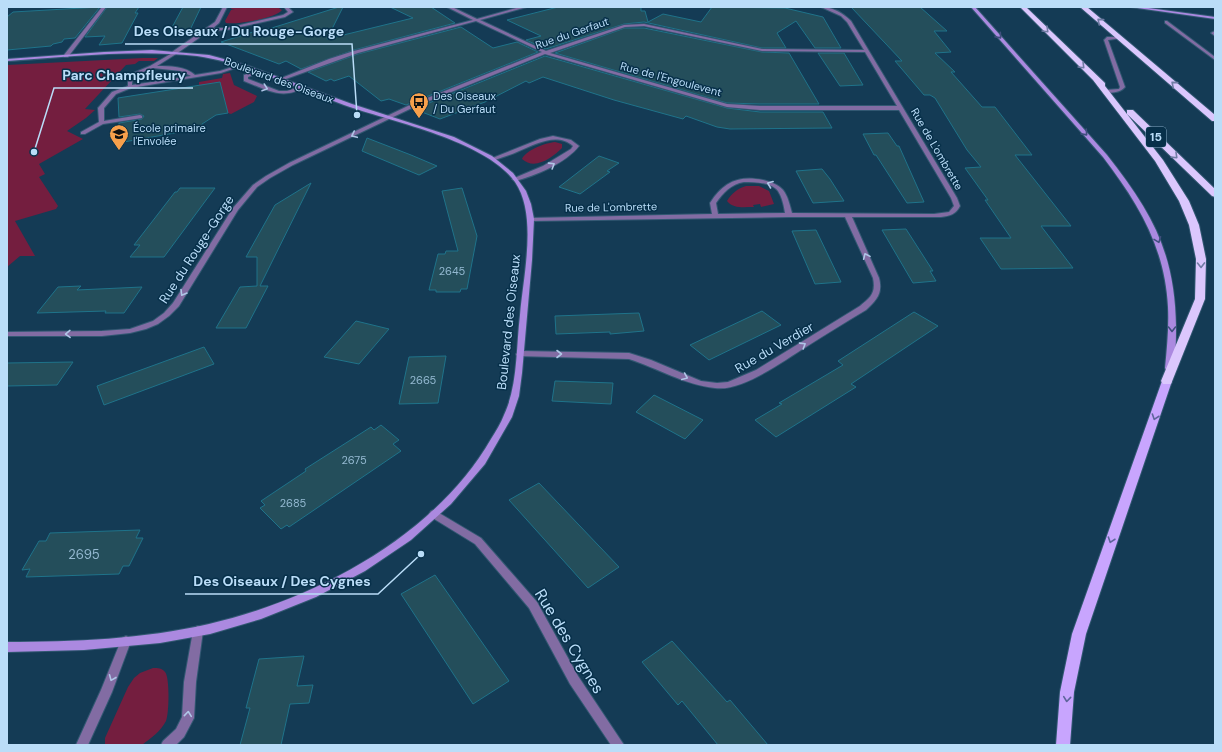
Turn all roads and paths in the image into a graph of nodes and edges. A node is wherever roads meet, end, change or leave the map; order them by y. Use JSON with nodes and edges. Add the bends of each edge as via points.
{"nodes":[{"id":1,"x":104,"y":7,"type":"edge"},
{"id":2,"x":225,"y":7,"type":"edge"},
{"id":3,"x":286,"y":7,"type":"edge"},
{"id":4,"x":449,"y":7,"type":"edge"},
{"id":5,"x":525,"y":7,"type":"edge"},
{"id":6,"x":823,"y":7,"type":"edge"},
{"id":7,"x":973,"y":7,"type":"edge"},
{"id":8,"x":1023,"y":7,"type":"edge"},
{"id":9,"x":1083,"y":7,"type":"edge"},
{"id":10,"x":1132,"y":7,"type":"edge"},
{"id":11,"x":1163,"y":7,"type":"edge"},
{"id":12,"x":1215,"y":14,"type":"edge"},
{"id":13,"x":1215,"y":18,"type":"edge"},
{"id":14,"x":476,"y":20,"type":"junction"},
{"id":15,"x":1166,"y":22,"type":"dead end"},
{"id":16,"x":208,"y":30,"type":"junction"},
{"id":17,"x":1120,"y":38,"type":"junction"},
{"id":18,"x":866,"y":51,"type":"junction"},
{"id":19,"x":174,"y":53,"type":"junction"},
{"id":20,"x":544,"y":53,"type":"junction"},
{"id":21,"x":66,"y":56,"type":"junction"},
{"id":22,"x":1215,"y":59,"type":"edge"},
{"id":23,"x":7,"y":60,"type":"edge"},
{"id":24,"x":242,"y":65,"type":"junction"},
{"id":25,"x":152,"y":66,"type":"junction"},
{"id":26,"x":258,"y":71,"type":"junction"},
{"id":27,"x":195,"y":77,"type":"junction"},
{"id":28,"x":281,"y":80,"type":"junction"},
{"id":29,"x":130,"y":87,"type":"junction"},
{"id":30,"x":302,"y":87,"type":"junction"},
{"id":31,"x":1106,"y":91,"type":"junction"},
{"id":32,"x":1196,"y":103,"type":"junction"},
{"id":33,"x":901,"y":108,"type":"junction"},
{"id":34,"x":1215,"y":113,"type":"edge"},
{"id":35,"x":140,"y":117,"type":"dead end"},
{"id":36,"x":389,"y":118,"type":"junction"},
{"id":37,"x":1215,"y":119,"type":"edge"},
{"id":38,"x":102,"y":123,"type":"junction"},
{"id":39,"x":83,"y":133,"type":"dead end"},
{"id":40,"x":493,"y":159,"type":"junction"},
{"id":41,"x":515,"y":179,"type":"junction"},
{"id":42,"x":1215,"y":194,"type":"edge"},
{"id":43,"x":789,"y":215,"type":"junction"},
{"id":44,"x":715,"y":216,"type":"junction"},
{"id":45,"x":848,"y":216,"type":"junction"},
{"id":46,"x":531,"y":219,"type":"junction"},
{"id":47,"x":7,"y":334,"type":"edge"},
{"id":48,"x":520,"y":354,"type":"junction"},
{"id":49,"x":1168,"y":381,"type":"junction"},
{"id":50,"x":434,"y":514,"type":"junction"},
{"id":51,"x":198,"y":631,"type":"junction"},
{"id":52,"x":126,"y":641,"type":"junction"},
{"id":53,"x":7,"y":647,"type":"edge"},
{"id":54,"x":82,"y":745,"type":"edge"},
{"id":55,"x":167,"y":745,"type":"edge"},
{"id":56,"x":618,"y":745,"type":"edge"},
{"id":57,"x":1062,"y":745,"type":"edge"}],
"edges":[{"from":1,"to":21,"type":"street"},
{"from":2,"to":16,"type":"street","via":[[218,21]]},
{"from":3,"to":16,"type":"street","via":[[291,12],[284,16],[228,29]]},
{"from":4,"to":14,"type":"street","name":"Rue de l'Engoulevent"},
{"from":5,"to":14,"type":"street"},
{"from":6,"to":18,"type":"street","name":"Rue de L'ombrette","via":[[836,11],[847,19]]},
{"from":7,"to":49,"type":"street","one_way":true,"via":[[1105,156],[1147,214],[1164,256],[1172,290],[1172,337]]},
{"from":8,"to":31,"type":"highway","one_way":true},
{"from":17,"to":9,"type":"highway","one_way":true},
{"from":10,"to":13,"type":"street"},
{"from":11,"to":12,"type":"street"},
{"from":14,"to":20,"type":"street","name":"Rue de l'Engoulevent"},
{"from":14,"to":28,"type":"street","via":[[356,52]]},
{"from":15,"to":22,"type":"street"},
{"from":16,"to":19,"type":"street"},
{"from":17,"to":31,"type":"street","via":[[1106,40],[1123,87],[1120,90]]},
{"from":32,"to":17,"type":"highway","one_way":true},
{"from":18,"to":20,"type":"street","name":"Rue du Gerfaut","via":[[762,50],[641,24]]},
{"from":18,"to":33,"type":"street","name":"Rue de L'ombrette"},
{"from":19,"to":21,"type":"street","name":"Boulevard des Oiseaux"},
{"from":19,"to":24,"type":"street","name":"Boulevard des Oiseaux","via":[[214,57]]},
{"from":19,"to":25,"type":"street"},
{"from":20,"to":33,"type":"street","name":"Rue de l'Engoulevent","via":[[734,106]]},
{"from":20,"to":36,"type":"street","name":"Rue du Gerfaut","via":[[412,106]]},
{"from":21,"to":23,"type":"street","name":"Boulevard des Oiseaux"},
{"from":24,"to":26,"type":"street","name":"Boulevard des Oiseaux"},
{"from":24,"to":27,"type":"street"},
{"from":25,"to":27,"type":"street","via":[[180,70]]},
{"from":25,"to":29,"type":"street","via":[[133,75]]},
{"from":26,"to":28,"type":"street","name":"Boulevard des Oiseaux"},
{"from":26,"to":30,"type":"street","one_way":true,"via":[[246,76],[246,80],[279,93]]},
{"from":27,"to":29,"type":"street"},
{"from":28,"to":30,"type":"street","name":"Boulevard des Oiseaux"},
{"from":29,"to":38,"type":"street","via":[[114,94],[101,108]]},
{"from":30,"to":36,"type":"street","name":"Boulevard des Oiseaux"},
{"from":31,"to":42,"type":"highway","number":"15","one_way":true},
{"from":31,"to":49,"type":"highway","one_way":true,"via":[[1166,171],[1189,212],[1197,236],[1201,260],[1200,299]]},
{"from":32,"to":34,"type":"highway"},
{"from":32,"to":37,"type":"highway"},
{"from":33,"to":45,"type":"street","name":"Rue de L'ombrette","via":[[954,198],[957,208],[952,213],[941,215]]},
{"from":35,"to":38,"type":"street"},
{"from":36,"to":40,"type":"street","name":"Boulevard des Oiseaux","via":[[457,142]]},
{"from":36,"to":47,"type":"street","name":"Rue du Rouge-Gorge","one_way":true,"via":[[291,164],[255,186],[235,209],[172,311],[160,320],[144,327],[115,333]]},
{"from":38,"to":39,"type":"street"},
{"from":40,"to":41,"type":"street","name":"Boulevard des Oiseaux"},
{"from":41,"to":40,"type":"street","one_way":true,"via":[[543,170],[576,146],[560,138],[549,137]]},
{"from":41,"to":46,"type":"street","name":"Boulevard des Oiseaux","via":[[525,194]]},
{"from":43,"to":44,"type":"street","name":"Rue de L'ombrette"},
{"from":43,"to":44,"type":"street","one_way":true,"via":[[779,189],[769,184],[751,181],[734,182],[722,192],[714,203]]},
{"from":43,"to":45,"type":"street","name":"Rue de L'ombrette"},
{"from":44,"to":46,"type":"street","name":"Rue de L'ombrette"},
{"from":48,"to":45,"type":"street","name":"Rue du Verdier","one_way":true,"via":[[618,355],[644,360],[703,384],[717,386],[738,382],[854,314],[873,298],[878,287],[876,278]]},
{"from":46,"to":48,"type":"street","name":"Boulevard des Oiseaux"},
{"from":48,"to":50,"type":"street","name":"Boulevard des Oiseaux","via":[[514,399],[502,428],[466,482]]},
{"from":49,"to":57,"type":"main road","one_way":true,"via":[[1079,634],[1067,692]]},
{"from":50,"to":51,"type":"street","name":"Boulevard des Oiseaux","via":[[378,557],[297,600]]},
{"from":50,"to":56,"type":"street","name":"Rue des Cygnes","via":[[478,541],[534,605],[574,680]]},
{"from":51,"to":52,"type":"street","name":"Boulevard des Oiseaux"},
{"from":55,"to":51,"type":"street","one_way":true,"via":[[180,733],[188,718],[190,682]]},
{"from":52,"to":53,"type":"street","name":"Boulevard des Oiseaux"},
{"from":52,"to":54,"type":"street","one_way":true}]}
